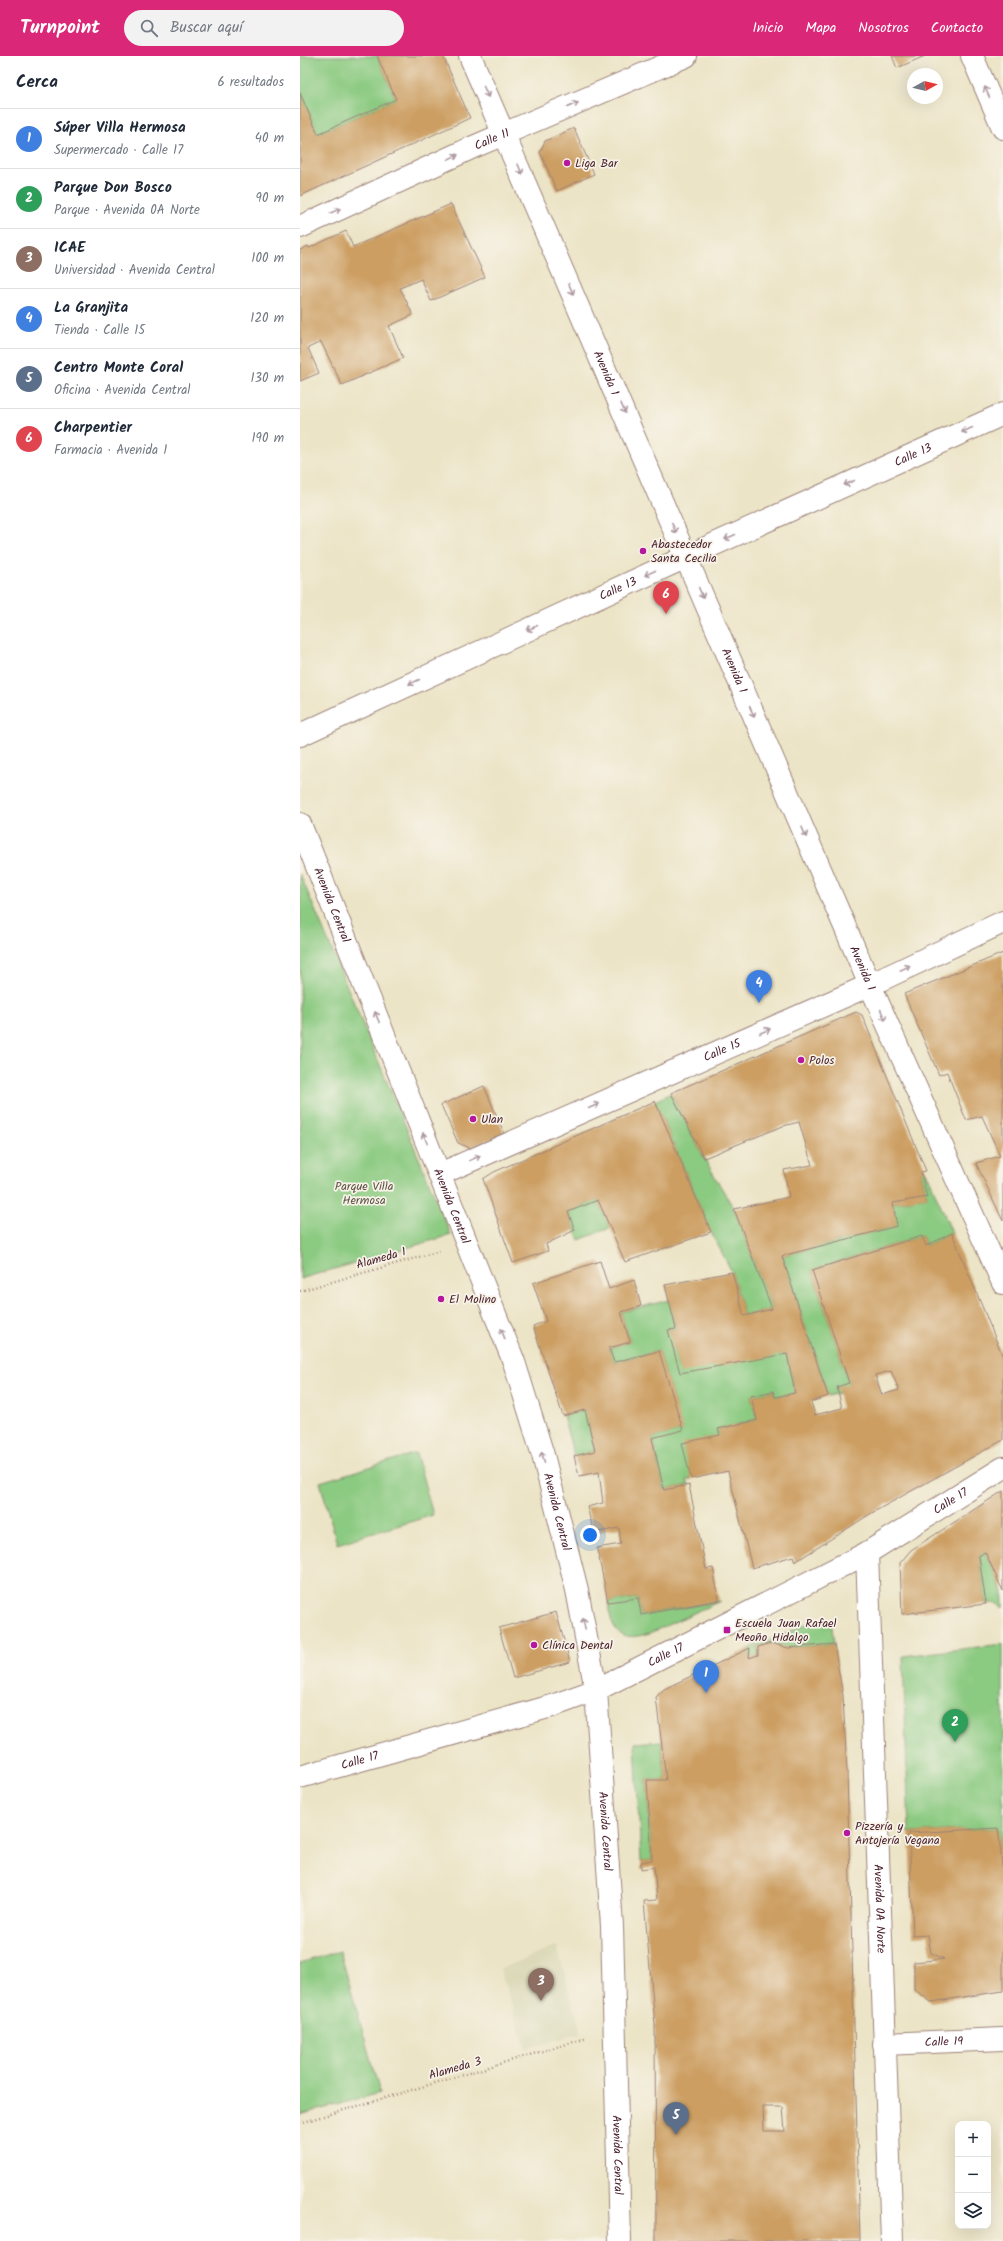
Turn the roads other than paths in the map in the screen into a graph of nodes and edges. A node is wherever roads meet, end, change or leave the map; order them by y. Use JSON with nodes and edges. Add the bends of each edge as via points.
{"nodes":[{"id":1,"x":470,"y":56,"type":"edge"},
{"id":2,"x":686,"y":56,"type":"edge"},
{"id":3,"x":972,"y":56,"type":"edge"},
{"id":4,"x":1003,"y":128,"type":"edge"},
{"id":5,"x":505,"y":134,"type":"junction"},
{"id":6,"x":300,"y":227,"type":"edge"},
{"id":7,"x":1003,"y":414,"type":"edge"},
{"id":8,"x":686,"y":557,"type":"junction"},
{"id":9,"x":300,"y":735,"type":"edge"},
{"id":10,"x":300,"y":824,"type":"edge"},
{"id":11,"x":1003,"y":922,"type":"edge"},
{"id":12,"x":870,"y":985,"type":"junction"},
{"id":13,"x":440,"y":1174,"type":"junction"},
{"id":14,"x":1003,"y":1283,"type":"edge"},
{"id":15,"x":1003,"y":1468,"type":"edge"},
{"id":16,"x":867,"y":1553,"type":"junction"},
{"id":17,"x":596,"y":1690,"type":"junction"},
{"id":18,"x":300,"y":1777,"type":"edge"},
{"id":19,"x":1003,"y":2039,"type":"edge"},
{"id":20,"x":884,"y":2044,"type":"junction"},
{"id":21,"x":620,"y":2241,"type":"edge"},
{"id":22,"x":892,"y":2241,"type":"edge"}],
"edges":[{"from":1,"to":5,"type":"main road","name":"Avenida 1","one_way":true},
{"from":5,"to":2,"type":"main road","name":"Calle 11","one_way":true},
{"from":4,"to":3,"type":"main road","one_way":true},
{"from":6,"to":5,"type":"main road","name":"Calle 11","one_way":true},
{"from":5,"to":8,"type":"main road","name":"Avenida 1","one_way":true},
{"from":7,"to":8,"type":"main road","name":"Calle 13","one_way":true},
{"from":8,"to":9,"type":"main road","name":"Calle 13","one_way":true},
{"from":8,"to":12,"type":"main road","name":"Avenida 1","one_way":true},
{"from":13,"to":10,"type":"main road","name":"Avenida Central","one_way":true},
{"from":12,"to":11,"type":"main road","name":"Calle 15","one_way":true},
{"from":13,"to":12,"type":"main road","name":"Calle 15","one_way":true},
{"from":12,"to":14,"type":"main road","name":"Avenida 1","one_way":true},
{"from":17,"to":13,"type":"main road","name":"Avenida Central","one_way":true,"via":[[577,1590],[543,1455],[514,1362]]},
{"from":15,"to":16,"type":"main road","name":"Calle 17"},
{"from":16,"to":17,"type":"main road","name":"Calle 17"},
{"from":16,"to":20,"type":"main road","name":"Avenida 0A Norte"},
{"from":17,"to":18,"type":"main road","name":"Calle 17","via":[[552,1706]]},
{"from":17,"to":21,"type":"main road","name":"Avenida Central","via":[[612,1926]]},
{"from":19,"to":20,"type":"main road","name":"Calle 19"},
{"from":20,"to":22,"type":"main road","name":"Avenida 0A Norte"}]}
